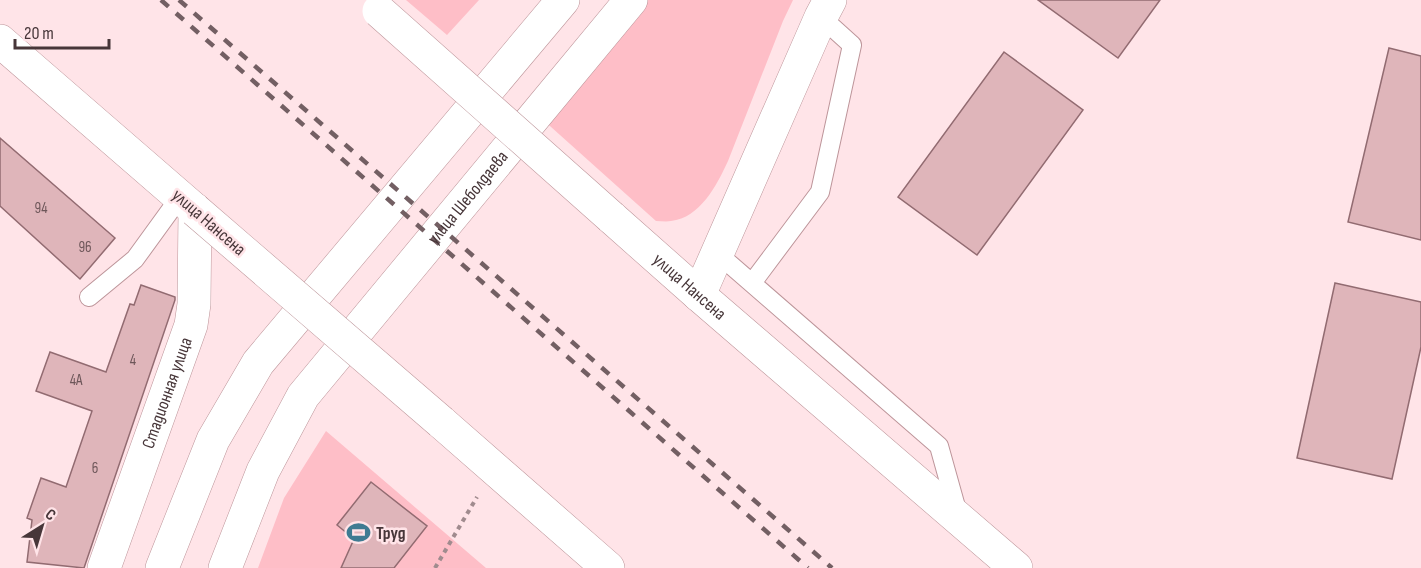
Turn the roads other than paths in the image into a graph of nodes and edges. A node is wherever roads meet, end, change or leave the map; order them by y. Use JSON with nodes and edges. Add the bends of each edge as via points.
{"nodes":[{"id":1,"x":563,"y":0,"type":"edge"},
{"id":2,"x":631,"y":0,"type":"edge"},
{"id":3,"x":373,"y":5,"type":"edge"},
{"id":4,"x":825,"y":9,"type":"edge"},
{"id":5,"x":0,"y":41,"type":"edge"},
{"id":6,"x":188,"y":203,"type":"junction"},
{"id":7,"x":717,"y":253,"type":"junction"},
{"id":8,"x":752,"y":283,"type":"junction"},
{"id":9,"x":699,"y":295,"type":"junction"},
{"id":10,"x":89,"y":297,"type":"dead end"},
{"id":11,"x":959,"y":519,"type":"junction"},
{"id":12,"x":104,"y":568,"type":"edge"},
{"id":13,"x":162,"y":568,"type":"edge"},
{"id":14,"x":225,"y":568,"type":"edge"},
{"id":15,"x":608,"y":568,"type":"edge"},
{"id":16,"x":1016,"y":568,"type":"edge"}],
"edges":[{"from":1,"to":13,"type":"main road","via":[[258,363],[213,440]]},
{"from":2,"to":14,"type":"main road","name":"улица Шеболдаева","via":[[303,396],[263,471]]},
{"from":3,"to":9,"type":"main road","name":"улица Нансена","bridge":true},
{"from":4,"to":7,"type":"main road"},
{"from":4,"to":8,"type":"lane","via":[[852,45],[820,192]]},
{"from":5,"to":6,"type":"main road","name":"улица Нансена"},
{"from":6,"to":10,"type":"lane","via":[[135,259]]},
{"from":6,"to":12,"type":"main road","name":"Стадионная улица","via":[[192,325]]},
{"from":6,"to":15,"type":"main road","name":"улица Нансена","bridge":true},
{"from":7,"to":8,"type":"lane"},
{"from":7,"to":9,"type":"main road"},
{"from":8,"to":11,"type":"lane","via":[[939,446]]},
{"from":9,"to":11,"type":"main road","name":"улица Нансена"},
{"from":11,"to":16,"type":"main road","name":"улица Нансена"}]}
